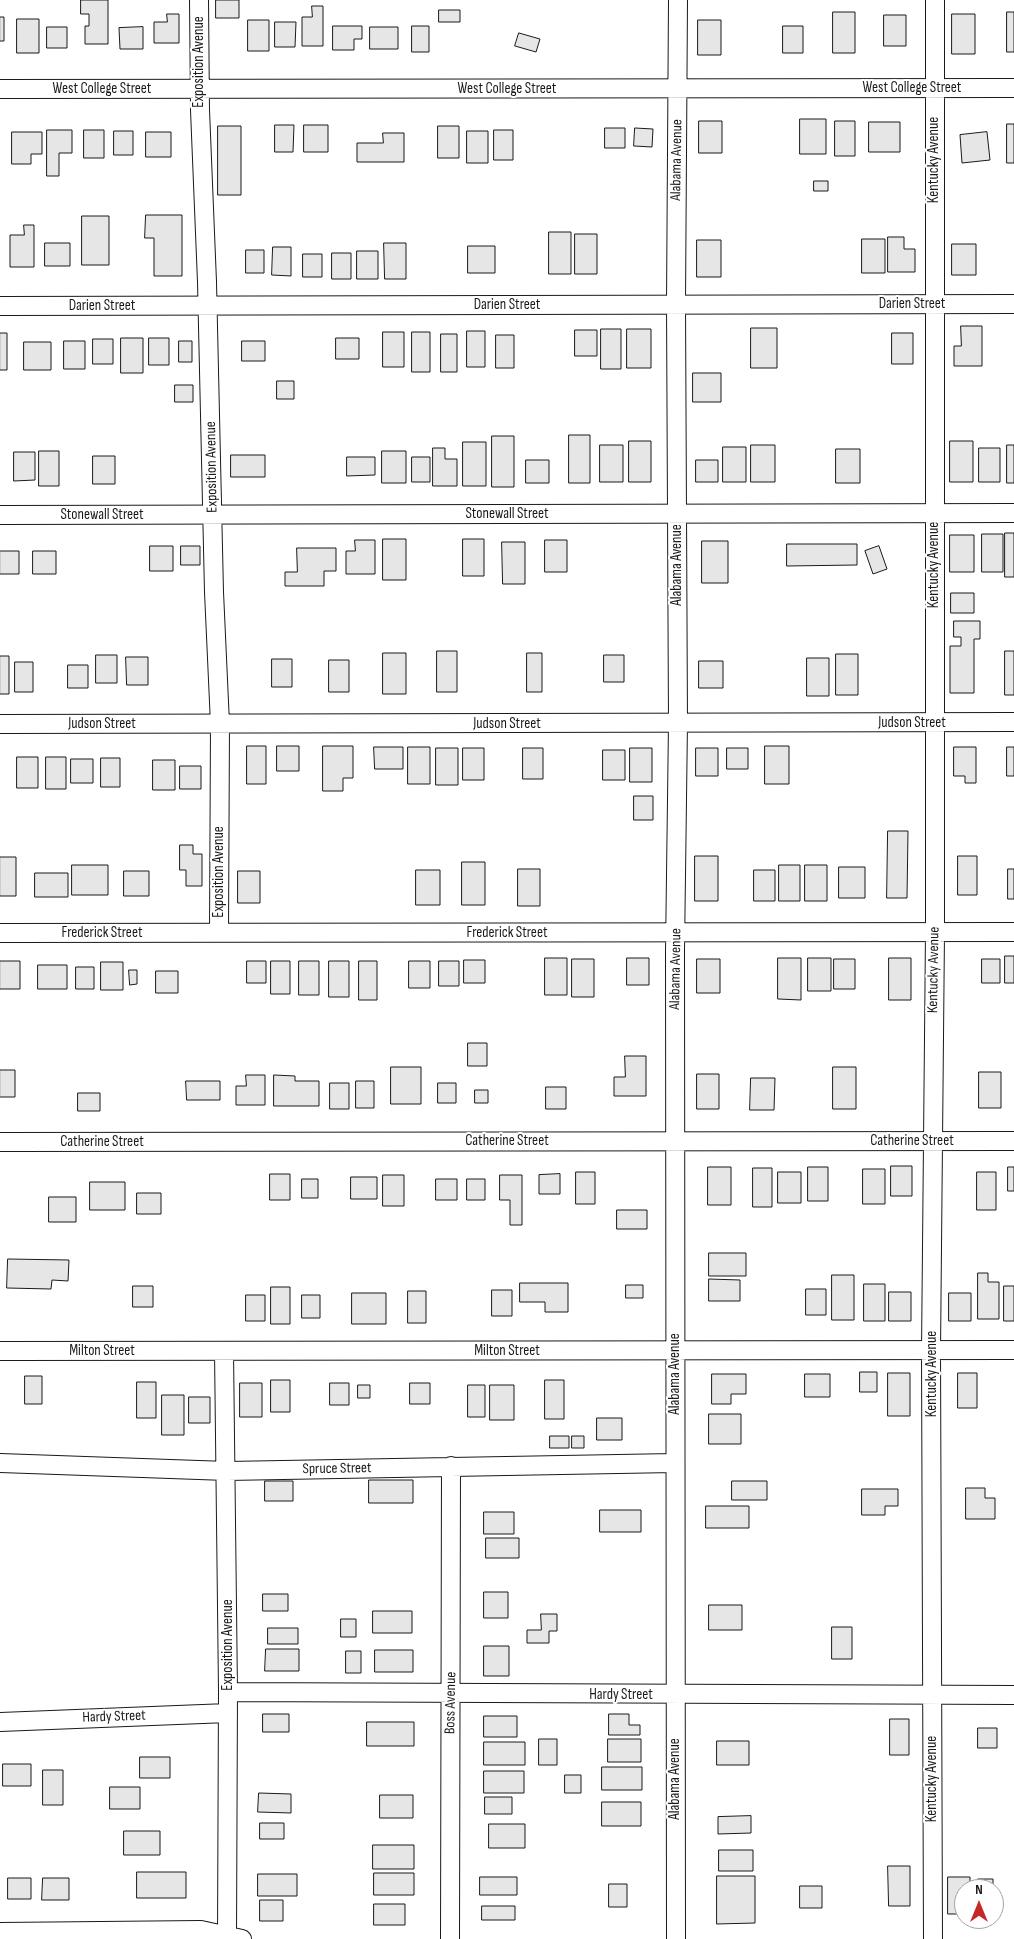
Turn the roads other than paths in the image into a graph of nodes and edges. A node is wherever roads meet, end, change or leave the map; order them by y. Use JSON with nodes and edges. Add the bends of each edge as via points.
{"nodes":[{"id":1,"x":199,"y":0,"type":"edge"},
{"id":2,"x":678,"y":0,"type":"edge"},
{"id":3,"x":934,"y":0,"type":"edge"},
{"id":4,"x":677,"y":88,"type":"junction"},
{"id":5,"x":934,"y":88,"type":"junction"},
{"id":6,"x":1014,"y":88,"type":"edge"},
{"id":7,"x":200,"y":89,"type":"junction"},
{"id":8,"x":0,"y":90,"type":"edge"},
{"id":9,"x":676,"y":304,"type":"junction"},
{"id":10,"x":934,"y":304,"type":"junction"},
{"id":11,"x":1014,"y":304,"type":"edge"},
{"id":12,"x":0,"y":306,"type":"edge"},
{"id":13,"x":207,"y":306,"type":"junction"},
{"id":14,"x":677,"y":514,"type":"junction"},
{"id":15,"x":934,"y":514,"type":"junction"},
{"id":16,"x":1014,"y":514,"type":"edge"},
{"id":17,"x":0,"y":515,"type":"edge"},
{"id":18,"x":213,"y":515,"type":"junction"},
{"id":19,"x":934,"y":722,"type":"junction"},
{"id":20,"x":1014,"y":722,"type":"edge"},
{"id":21,"x":678,"y":723,"type":"junction"},
{"id":22,"x":0,"y":724,"type":"edge"},
{"id":23,"x":220,"y":724,"type":"junction"},
{"id":24,"x":676,"y":932,"type":"junction"},
{"id":25,"x":934,"y":932,"type":"junction"},
{"id":26,"x":1014,"y":932,"type":"edge"},
{"id":27,"x":0,"y":933,"type":"edge"},
{"id":28,"x":219,"y":934,"type":"junction"},
{"id":29,"x":932,"y":1141,"type":"junction"},
{"id":30,"x":1014,"y":1141,"type":"edge"},
{"id":31,"x":0,"y":1142,"type":"edge"},
{"id":32,"x":675,"y":1142,"type":"junction"},
{"id":33,"x":1014,"y":1350,"type":"edge"},
{"id":34,"x":0,"y":1351,"type":"edge"},
{"id":35,"x":224,"y":1351,"type":"junction"},
{"id":36,"x":676,"y":1351,"type":"junction"},
{"id":37,"x":931,"y":1351,"type":"junction"},
{"id":38,"x":0,"y":1463,"type":"edge"},
{"id":39,"x":674,"y":1463,"type":"junction"},
{"id":40,"x":451,"y":1466,"type":"junction"},
{"id":41,"x":226,"y":1472,"type":"junction"},
{"id":42,"x":228,"y":1692,"type":"junction"},
{"id":43,"x":451,"y":1694,"type":"junction"},
{"id":44,"x":675,"y":1695,"type":"junction"},
{"id":45,"x":932,"y":1695,"type":"junction"},
{"id":46,"x":1014,"y":1695,"type":"edge"},
{"id":47,"x":228,"y":1713,"type":"junction"},
{"id":48,"x":0,"y":1722,"type":"edge"},
{"id":49,"x":0,"y":1932,"type":"edge"},
{"id":50,"x":232,"y":1938,"type":"edge"},
{"id":51,"x":450,"y":1939,"type":"edge"},
{"id":52,"x":676,"y":1939,"type":"edge"},
{"id":53,"x":933,"y":1939,"type":"edge"}],
"edges":[{"from":1,"to":7,"type":"street","name":"Exposition Avenue"},
{"from":2,"to":4,"type":"street","name":"Alabama Avenue"},
{"from":3,"to":5,"type":"street","name":"Kentucky Avenue"},
{"from":4,"to":5,"type":"street","name":"West College Street"},
{"from":4,"to":7,"type":"street","name":"West College Street"},
{"from":4,"to":9,"type":"street","name":"Alabama Avenue"},
{"from":5,"to":6,"type":"street","name":"West College Street"},
{"from":5,"to":10,"type":"street","name":"Kentucky Avenue"},
{"from":7,"to":8,"type":"street","name":"West College Street"},
{"from":7,"to":13,"type":"street","name":"Exposition Avenue"},
{"from":9,"to":10,"type":"street","name":"Darien Street"},
{"from":9,"to":13,"type":"street","name":"Darien Street"},
{"from":9,"to":14,"type":"street","name":"Alabama Avenue"},
{"from":10,"to":11,"type":"street","name":"Darien Street"},
{"from":10,"to":15,"type":"street","name":"Kentucky Avenue"},
{"from":12,"to":13,"type":"street","name":"Darien Street"},
{"from":13,"to":18,"type":"street","name":"Exposition Avenue"},
{"from":14,"to":15,"type":"street","name":"Stonewall Street"},
{"from":14,"to":18,"type":"street","name":"Stonewall Street"},
{"from":14,"to":21,"type":"street","name":"Alabama Avenue"},
{"from":15,"to":16,"type":"street","name":"Stonewall Street"},
{"from":15,"to":19,"type":"street","name":"Kentucky Avenue"},
{"from":17,"to":18,"type":"street","name":"Stonewall Street"},
{"from":18,"to":23,"type":"street","name":"Exposition Avenue"},
{"from":19,"to":20,"type":"street","name":"Judson Street"},
{"from":19,"to":21,"type":"street","name":"Judson Street"},
{"from":19,"to":25,"type":"street","name":"Kentucky Avenue"},
{"from":21,"to":23,"type":"street","name":"Judson Street"},
{"from":21,"to":24,"type":"street","name":"Alabama Avenue"},
{"from":22,"to":23,"type":"street","name":"Judson Street"},
{"from":23,"to":28,"type":"street","name":"Exposition Avenue"},
{"from":24,"to":25,"type":"street","name":"Frederick Street"},
{"from":24,"to":28,"type":"street","name":"Frederick Street"},
{"from":24,"to":32,"type":"street","name":"Alabama Avenue"},
{"from":25,"to":26,"type":"street","name":"Frederick Street"},
{"from":25,"to":29,"type":"street","name":"Kentucky Avenue"},
{"from":27,"to":28,"type":"street","name":"Frederick Street"},
{"from":29,"to":30,"type":"street","name":"Catherine Street"},
{"from":29,"to":32,"type":"street","name":"Catherine Street"},
{"from":29,"to":37,"type":"street","name":"Kentucky Avenue"},
{"from":31,"to":32,"type":"street","name":"Catherine Street"},
{"from":32,"to":36,"type":"street","name":"Alabama Avenue"},
{"from":33,"to":37,"type":"street","name":"Milton Street"},
{"from":34,"to":35,"type":"street","name":"Milton Street"},
{"from":35,"to":36,"type":"street","name":"Milton Street"},
{"from":35,"to":41,"type":"street","name":"Exposition Avenue"},
{"from":36,"to":37,"type":"street","name":"Milton Street"},
{"from":36,"to":39,"type":"street","name":"Alabama Avenue"},
{"from":37,"to":45,"type":"street","name":"Kentucky Avenue"},
{"from":38,"to":41,"type":"street","name":"Spruce Street"},
{"from":39,"to":40,"type":"street","name":"Spruce Street"},
{"from":39,"to":44,"type":"street","name":"Alabama Avenue"},
{"from":40,"to":41,"type":"street","name":"Spruce Street"},
{"from":40,"to":43,"type":"street","name":"Boss Avenue"},
{"from":41,"to":42,"type":"street","name":"Exposition Avenue"},
{"from":42,"to":43,"type":"street","name":"Hardy Street"},
{"from":42,"to":47,"type":"street","name":"Exposition Avenue"},
{"from":43,"to":44,"type":"street","name":"Hardy Street"},
{"from":43,"to":51,"type":"street","name":"Boss Avenue"},
{"from":44,"to":45,"type":"street","name":"Hardy Street"},
{"from":44,"to":52,"type":"street","name":"Alabama Avenue"},
{"from":45,"to":46,"type":"street","name":"Hardy Street"},
{"from":45,"to":53,"type":"street","name":"Kentucky Avenue"},
{"from":47,"to":48,"type":"street","name":"Hardy Street"},
{"from":47,"to":50,"type":"street","name":"Exposition Avenue"},
{"from":49,"to":50,"type":"street","via":[[201,1930]]}]}
